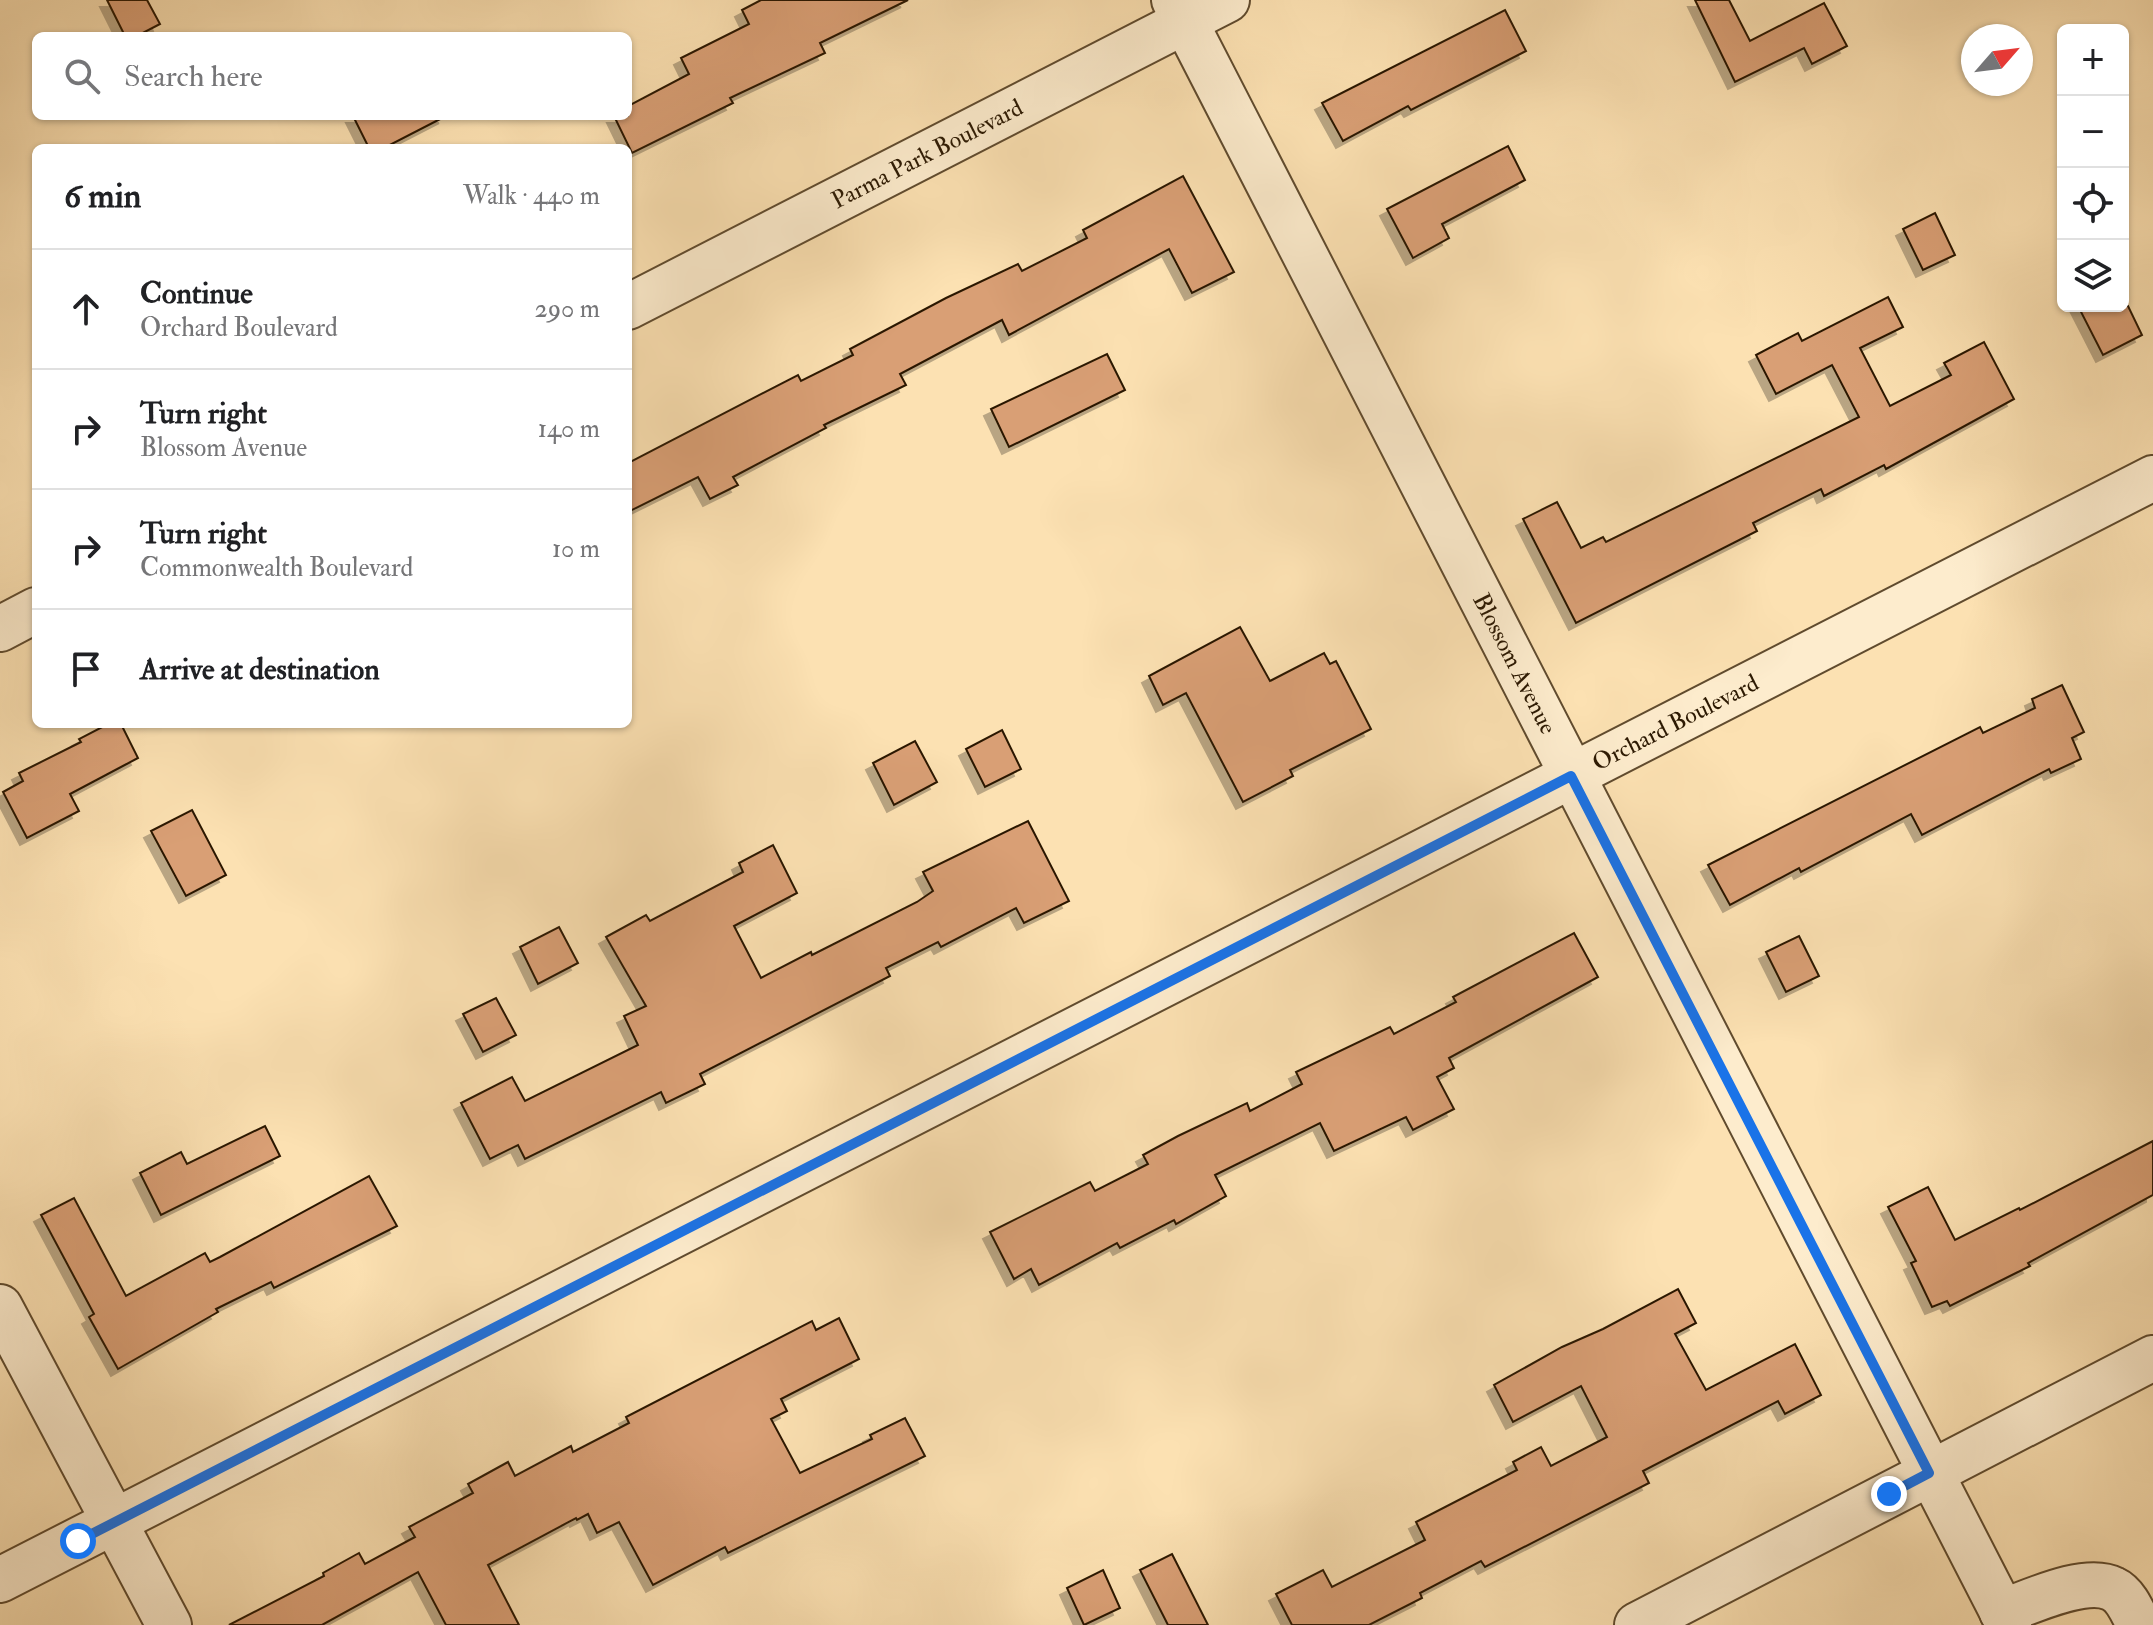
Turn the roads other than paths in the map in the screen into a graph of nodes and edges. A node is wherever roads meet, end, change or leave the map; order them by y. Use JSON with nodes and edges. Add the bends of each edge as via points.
{"nodes":[{"id":1,"x":1227,"y":0,"type":"edge"},
{"id":2,"x":1179,"y":11,"type":"edge"},
{"id":3,"x":632,"y":305,"type":"edge"},
{"id":4,"x":2153,"y":478,"type":"edge"},
{"id":5,"x":32,"y":612,"type":"edge"},
{"id":6,"x":0,"y":629,"type":"edge"},
{"id":7,"x":1571,"y":776,"type":"junction"},
{"id":8,"x":0,"y":1307,"type":"edge"},
{"id":9,"x":2153,"y":1358,"type":"edge"},
{"id":10,"x":1929,"y":1473,"type":"junction"},
{"id":11,"x":114,"y":1522,"type":"junction"},
{"id":12,"x":0,"y":1580,"type":"edge"},
{"id":13,"x":2006,"y":1618,"type":"edge"},
{"id":14,"x":169,"y":1625,"type":"edge"},
{"id":15,"x":1637,"y":1625,"type":"edge"},
{"id":16,"x":2139,"y":1625,"type":"edge"}],
"edges":[{"from":1,"to":2,"type":"street","name":"Parma Park Boulevard"},
{"from":2,"to":3,"type":"street","name":"Parma Park Boulevard"},
{"from":2,"to":7,"type":"street","name":"Blossom Avenue"},
{"from":4,"to":7,"type":"street","name":"Orchard Boulevard"},
{"from":5,"to":6,"type":"street"},
{"from":7,"to":10,"type":"street","name":"Blossom Avenue"},
{"from":7,"to":11,"type":"street","name":"Orchard Boulevard"},
{"from":8,"to":11,"type":"street"},
{"from":9,"to":10,"type":"street"},
{"from":10,"to":13,"type":"street","name":"Blossom Avenue"},
{"from":10,"to":15,"type":"street"},
{"from":11,"to":12,"type":"street","name":"Orchard Boulevard"},
{"from":11,"to":14,"type":"street"},
{"from":13,"to":16,"type":"street","via":[[2050,1594],[2093,1584],[2115,1589]]}]}
